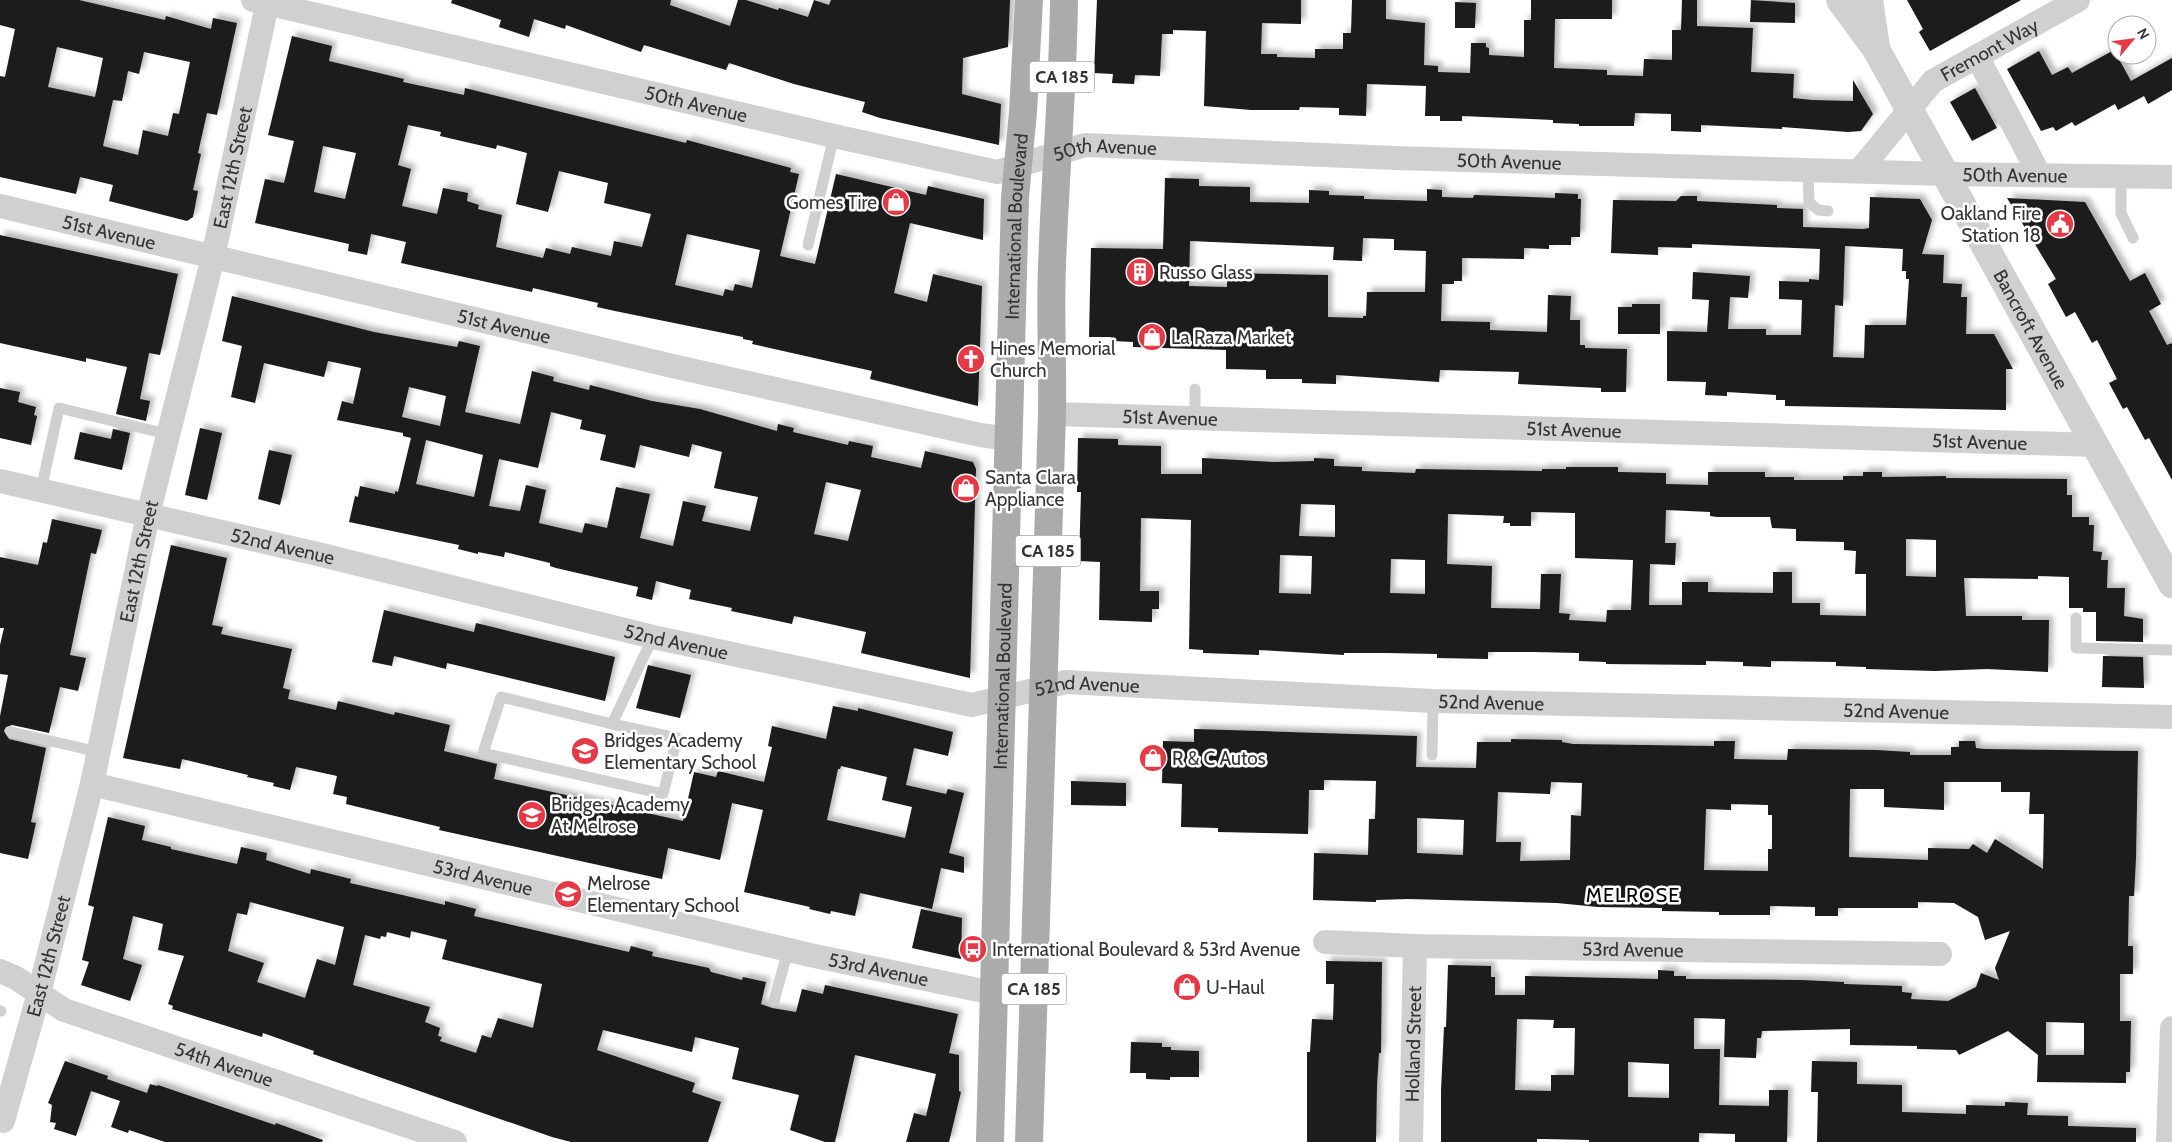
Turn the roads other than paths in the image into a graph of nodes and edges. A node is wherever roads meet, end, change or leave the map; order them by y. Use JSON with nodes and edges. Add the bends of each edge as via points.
{"nodes":[{"id":1,"x":1029,"y":0,"type":"edge"},
{"id":2,"x":1064,"y":0,"type":"edge"},
{"id":3,"x":1840,"y":0,"type":"edge"},
{"id":4,"x":1870,"y":0,"type":"edge"},
{"id":5,"x":2078,"y":0,"type":"edge"},
{"id":6,"x":263,"y":1,"type":"edge"},
{"id":7,"x":1876,"y":48,"type":"junction"},
{"id":8,"x":1977,"y":56,"type":"junction"},
{"id":9,"x":1909,"y":110,"type":"junction"},
{"id":10,"x":834,"y":136,"type":"junction"},
{"id":11,"x":1058,"y":153,"type":"junction"},
{"id":12,"x":1018,"y":166,"type":"junction"},
{"id":13,"x":1808,"y":170,"type":"junction"},
{"id":14,"x":1859,"y":172,"type":"junction"},
{"id":15,"x":1945,"y":174,"type":"junction"},
{"id":16,"x":2039,"y":174,"type":"junction"},
{"id":17,"x":2121,"y":176,"type":"junction"},
{"id":18,"x":2172,"y":177,"type":"edge"},
{"id":19,"x":0,"y":206,"type":"edge"},
{"id":20,"x":1828,"y":211,"type":"dead end"},
{"id":21,"x":2133,"y":238,"type":"dead end"},
{"id":22,"x":808,"y":245,"type":"dead end"},
{"id":23,"x":213,"y":257,"type":"junction"},
{"id":24,"x":1195,"y":389,"type":"dead end"},
{"id":25,"x":1052,"y":414,"type":"junction"},
{"id":26,"x":1195,"y":417,"type":"junction"},
{"id":27,"x":167,"y":434,"type":"junction"},
{"id":28,"x":1009,"y":438,"type":"junction"},
{"id":29,"x":2096,"y":445,"type":"junction"},
{"id":30,"x":0,"y":481,"type":"edge"},
{"id":31,"x":40,"y":490,"type":"junction"},
{"id":32,"x":148,"y":515,"type":"junction"},
{"id":33,"x":2172,"y":584,"type":"edge"},
{"id":34,"x":2076,"y":618,"type":"dead end"},
{"id":35,"x":652,"y":637,"type":"junction"},
{"id":36,"x":2172,"y":650,"type":"edge"},
{"id":37,"x":1043,"y":688,"type":"junction"},
{"id":38,"x":1001,"y":698,"type":"junction"},
{"id":39,"x":1433,"y":702,"type":"junction"},
{"id":40,"x":2172,"y":717,"type":"edge"},
{"id":41,"x":612,"y":724,"type":"junction"},
{"id":42,"x":11,"y":732,"type":"dead end"},
{"id":43,"x":99,"y":752,"type":"junction"},
{"id":44,"x":1432,"y":756,"type":"dead end"},
{"id":45,"x":92,"y":784,"type":"junction"},
{"id":46,"x":1324,"y":942,"type":"dead end"},
{"id":47,"x":1415,"y":946,"type":"junction"},
{"id":48,"x":788,"y":950,"type":"junction"},
{"id":49,"x":1940,"y":954,"type":"dead end"},
{"id":50,"x":0,"y":971,"type":"edge"},
{"id":51,"x":39,"y":993,"type":"junction"},
{"id":52,"x":993,"y":993,"type":"junction"},
{"id":53,"x":774,"y":1001,"type":"dead end"},
{"id":54,"x":2172,"y":1028,"type":"edge"},
{"id":55,"x":2,"y":1121,"type":"dead end"},
{"id":56,"x":455,"y":1142,"type":"edge"},
{"id":57,"x":990,"y":1142,"type":"edge"},
{"id":58,"x":1029,"y":1142,"type":"edge"},
{"id":59,"x":1411,"y":1142,"type":"edge"},
{"id":60,"x":2168,"y":1142,"type":"edge"}],
"edges":[{"from":1,"to":12,"type":"main road","name":"International Boulevard","number":"CA 185"},
{"from":2,"to":11,"type":"main road","name":"International Boulevard","number":"CA 185"},
{"from":3,"to":7,"type":"street","name":"Bancroft Avenue"},
{"from":4,"to":7,"type":"street"},
{"from":5,"to":8,"type":"street","name":"Fremont Way"},
{"from":6,"to":10,"type":"street","name":"50th Avenue"},
{"from":6,"to":23,"type":"street","name":"East 12th Street"},
{"from":7,"to":9,"type":"street","name":"Bancroft Avenue"},
{"from":8,"to":9,"type":"street","name":"Fremont Way","via":[[1933,81]]},
{"from":8,"to":16,"type":"street"},
{"from":9,"to":14,"type":"street"},
{"from":9,"to":15,"type":"street","name":"Bancroft Avenue"},
{"from":10,"to":12,"type":"street","name":"50th Avenue","via":[[997,172]]},
{"from":10,"to":22,"type":"lane"},
{"from":11,"to":12,"type":"street","name":"50th Avenue"},
{"from":11,"to":13,"type":"street","name":"50th Avenue","via":[[1085,145]]},
{"from":11,"to":25,"type":"main road","name":"International Boulevard","number":"CA 185","via":[[1050,326]]},
{"from":12,"to":28,"type":"main road","name":"International Boulevard","number":"CA 185"},
{"from":13,"to":14,"type":"street","name":"50th Avenue"},
{"from":13,"to":20,"type":"lane","via":[[1809,202],[1818,210]]},
{"from":14,"to":15,"type":"street","name":"50th Avenue"},
{"from":15,"to":16,"type":"street","name":"50th Avenue"},
{"from":15,"to":29,"type":"street","name":"Bancroft Avenue"},
{"from":16,"to":17,"type":"street","name":"50th Avenue"},
{"from":17,"to":18,"type":"street","name":"50th Avenue"},
{"from":17,"to":21,"type":"lane","via":[[2121,213]]},
{"from":19,"to":23,"type":"street","name":"51st Avenue"},
{"from":23,"to":27,"type":"street","name":"East 12th Street"},
{"from":23,"to":28,"type":"street","name":"51st Avenue","via":[[668,365],[980,435]]},
{"from":24,"to":26,"type":"lane"},
{"from":25,"to":26,"type":"street","name":"51st Avenue"},
{"from":25,"to":37,"type":"main road","name":"International Boulevard","number":"CA 185"},
{"from":26,"to":29,"type":"street","name":"51st Avenue"},
{"from":27,"to":31,"type":"lane","via":[[60,408]]},
{"from":27,"to":32,"type":"street","name":"East 12th Street"},
{"from":28,"to":38,"type":"main road","name":"International Boulevard","number":"CA 185"},
{"from":29,"to":33,"type":"street","name":"Bancroft Avenue"},
{"from":30,"to":31,"type":"street","name":"52nd Avenue"},
{"from":31,"to":32,"type":"street","name":"52nd Avenue"},
{"from":32,"to":35,"type":"street","name":"52nd Avenue"},
{"from":32,"to":43,"type":"street","name":"East 12th Street"},
{"from":34,"to":36,"type":"lane","via":[[2076,648]]},
{"from":35,"to":38,"type":"street","name":"52nd Avenue","via":[[972,705]]},
{"from":35,"to":41,"type":"lane"},
{"from":37,"to":38,"type":"street","name":"52nd Avenue"},
{"from":37,"to":39,"type":"street","name":"52nd Avenue","via":[[1066,682]]},
{"from":37,"to":58,"type":"main road","name":"International Boulevard","number":"CA 185"},
{"from":38,"to":52,"type":"main road","name":"International Boulevard","number":"CA 185"},
{"from":39,"to":40,"type":"street","name":"52nd Avenue"},
{"from":39,"to":44,"type":"lane"},
{"from":41,"to":41,"type":"lane","via":[[501,697],[484,753],[663,794],[677,738]]},
{"from":42,"to":43,"type":"lane"},
{"from":43,"to":45,"type":"street","name":"East 12th Street"},
{"from":45,"to":48,"type":"street","name":"53rd Avenue"},
{"from":45,"to":51,"type":"street","name":"East 12th Street"},
{"from":46,"to":47,"type":"street","name":"53rd Avenue"},
{"from":47,"to":49,"type":"street","name":"53rd Avenue"},
{"from":47,"to":59,"type":"street","name":"Holland Street"},
{"from":48,"to":52,"type":"street","name":"53rd Avenue"},
{"from":48,"to":53,"type":"lane"},
{"from":50,"to":51,"type":"street","name":"54th Avenue"},
{"from":51,"to":55,"type":"street","name":"East 12th Street"},
{"from":51,"to":56,"type":"street","name":"54th Avenue","via":[[64,1010]]},
{"from":52,"to":57,"type":"main road","name":"International Boulevard","number":"CA 185"},
{"from":54,"to":60,"type":"street"}]}
